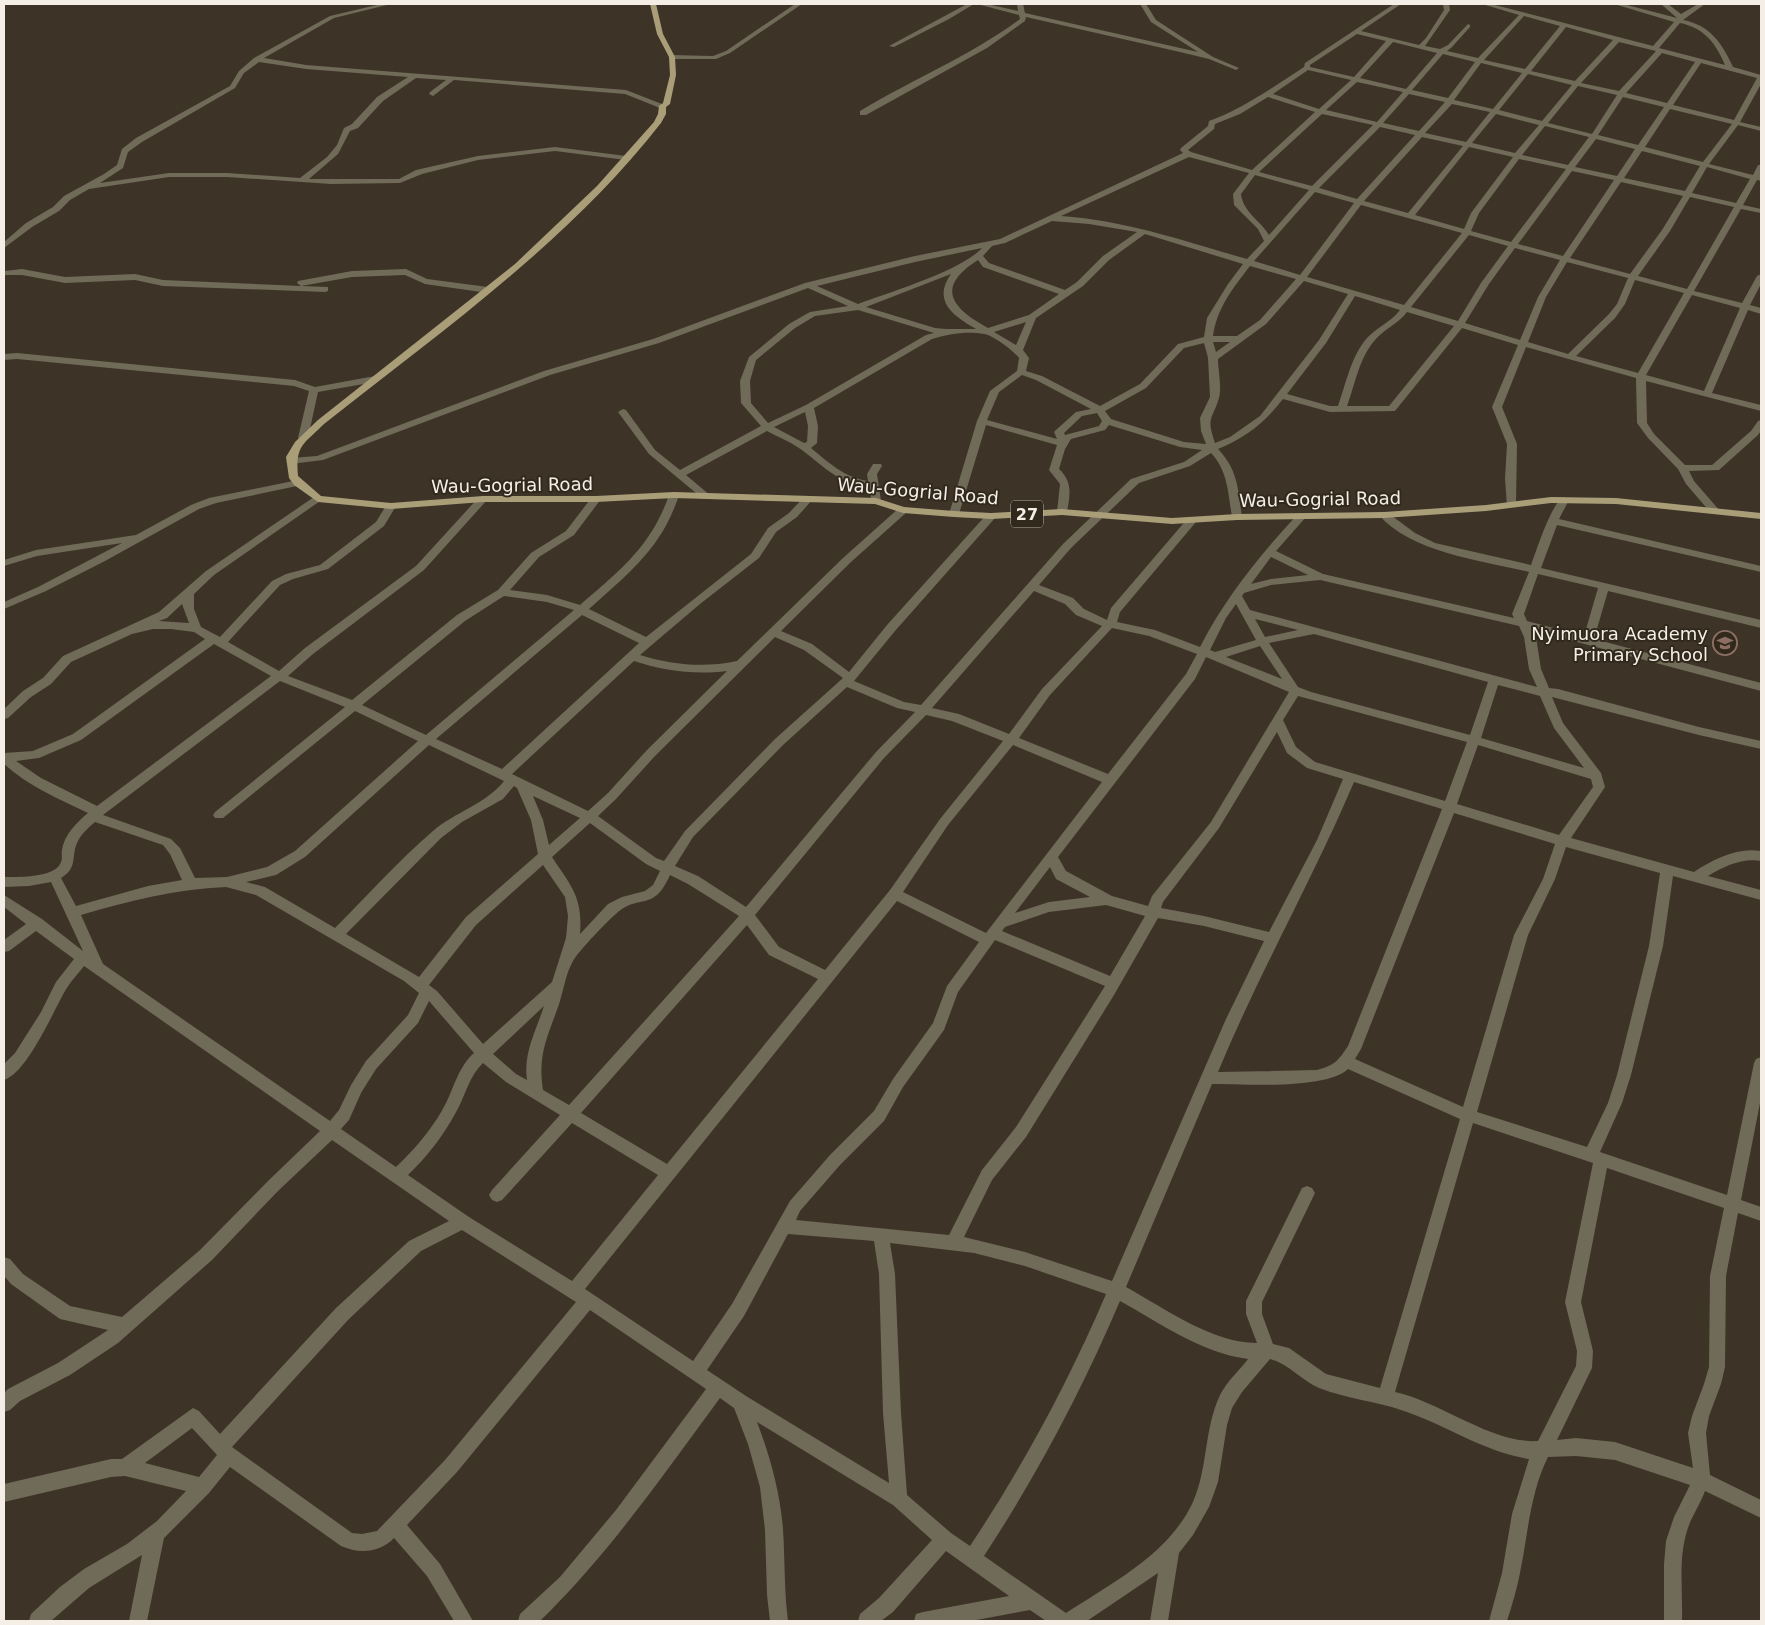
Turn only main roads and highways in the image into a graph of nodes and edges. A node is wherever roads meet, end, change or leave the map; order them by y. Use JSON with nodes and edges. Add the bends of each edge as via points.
{"nodes":[{"id":1,"x":653,"y":4,"type":"edge"},
{"id":2,"x":1761,"y":516,"type":"edge"}],
"edges":[{"from":1,"to":2,"type":"main road","name":"Wau-Gogrial Road","number":"27","via":[[660,34],[672,57],[673,75],[658,123],[593,195],[518,266],[303,438],[293,451],[291,470],[298,483],[318,499],[391,506],[483,499],[674,495],[876,501],[903,510],[954,514],[991,516],[1062,512],[1172,522],[1237,516],[1384,515],[1564,500],[1616,501]]}]}
